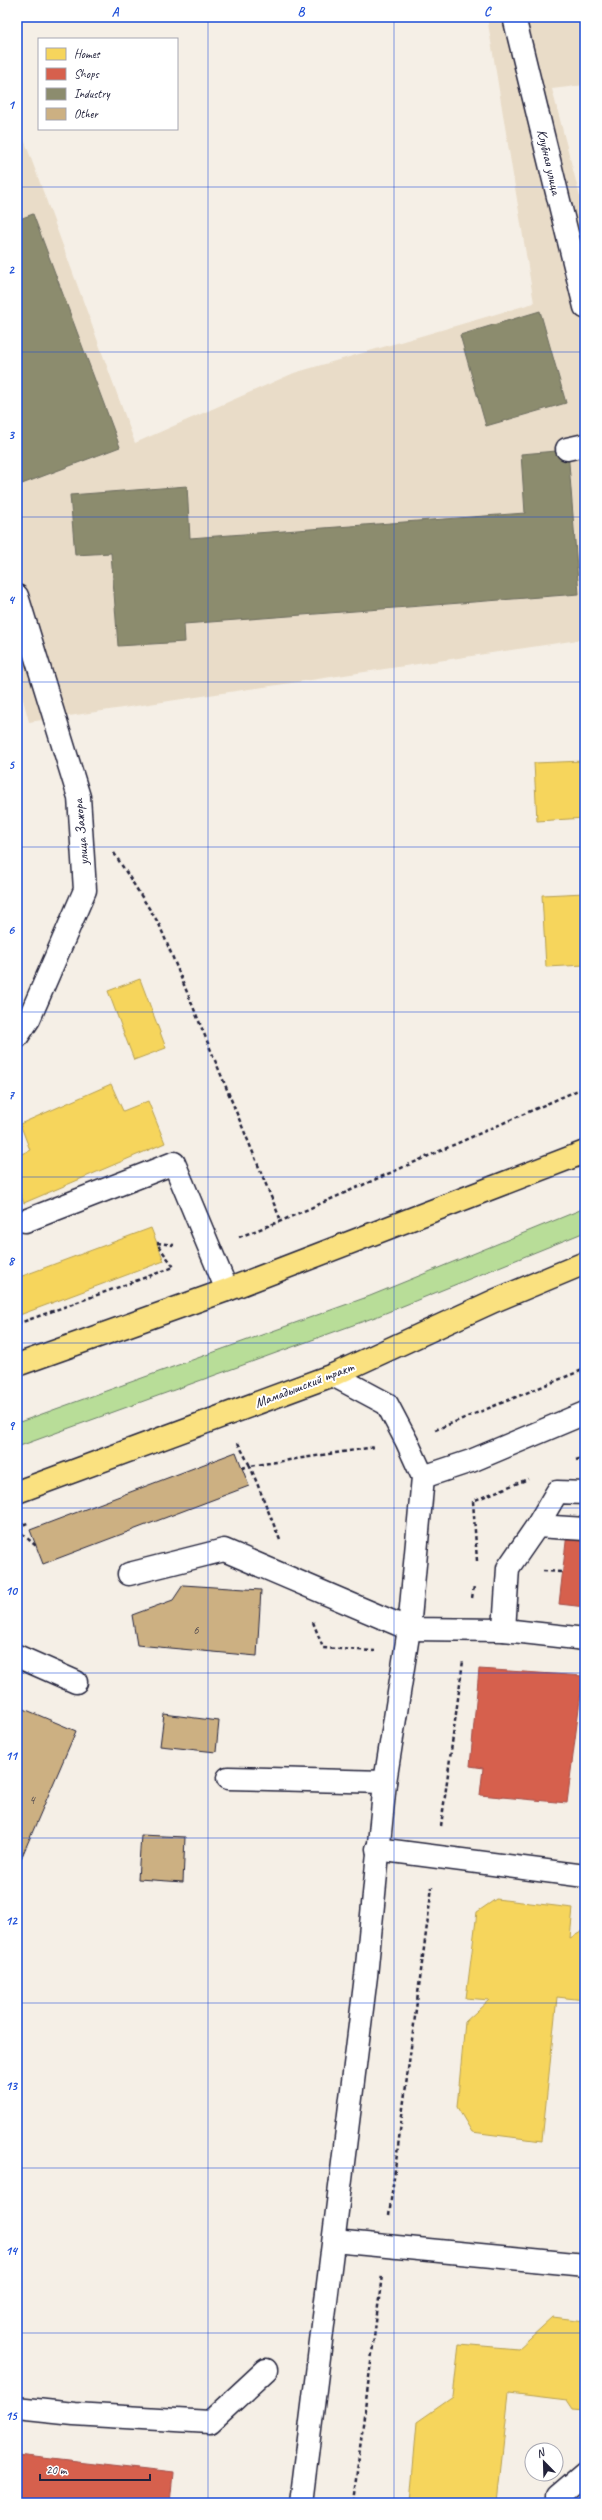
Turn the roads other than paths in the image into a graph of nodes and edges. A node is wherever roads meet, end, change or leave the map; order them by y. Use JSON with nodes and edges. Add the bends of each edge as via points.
{"nodes":[{"id":1,"x":514,"y":17,"type":"edge"},
{"id":2,"x":585,"y":307,"type":"edge"},
{"id":3,"x":17,"y":596,"type":"edge"},
{"id":4,"x":17,"y":1037,"type":"edge"},
{"id":5,"x":585,"y":1152,"type":"edge"},
{"id":6,"x":25,"y":1221,"type":"dead end"},
{"id":7,"x":585,"y":1263,"type":"edge"},
{"id":8,"x":227,"y":1290,"type":"junction"},
{"id":9,"x":17,"y":1365,"type":"edge"},
{"id":10,"x":333,"y":1375,"type":"junction"},
{"id":11,"x":585,"y":1413,"type":"edge"},
{"id":12,"x":423,"y":1477,"type":"junction"},
{"id":13,"x":17,"y":1492,"type":"edge"},
{"id":14,"x":585,"y":1493,"type":"edge"},
{"id":15,"x":537,"y":1526,"type":"junction"},
{"id":16,"x":585,"y":1530,"type":"edge"},
{"id":17,"x":129,"y":1574,"type":"dead end"},
{"id":18,"x":409,"y":1629,"type":"junction"},
{"id":19,"x":504,"y":1630,"type":"junction"},
{"id":20,"x":585,"y":1639,"type":"edge"},
{"id":21,"x":17,"y":1656,"type":"edge"},
{"id":22,"x":76,"y":1682,"type":"dead end"},
{"id":23,"x":228,"y":1778,"type":"dead end"},
{"id":24,"x":384,"y":1782,"type":"junction"},
{"id":25,"x":377,"y":1849,"type":"junction"},
{"id":26,"x":585,"y":1876,"type":"edge"},
{"id":27,"x":334,"y":2242,"type":"junction"},
{"id":28,"x":585,"y":2265,"type":"edge"},
{"id":29,"x":266,"y":2370,"type":"dead end"},
{"id":30,"x":17,"y":2408,"type":"edge"},
{"id":31,"x":585,"y":2473,"type":"edge"},
{"id":32,"x":301,"y":2503,"type":"edge"},
{"id":33,"x":558,"y":2503,"type":"edge"}],
"edges":[{"from":1,"to":2,"type":"street","name":"Клубная улица"},
{"from":3,"to":4,"type":"street","name":"улица Зажора","via":[[79,797],[85,890],[29,1019]]},
{"from":5,"to":8,"type":"main road"},
{"from":6,"to":8,"type":"street","via":[[174,1163]]},
{"from":7,"to":10,"type":"main road","name":"Мамадышский тракт","via":[[494,1301]]},
{"from":8,"to":9,"type":"main road"},
{"from":10,"to":12,"type":"street","via":[[387,1404],[408,1442]]},
{"from":10,"to":13,"type":"main road","name":"Мамадышский тракт"},
{"from":11,"to":12,"type":"street","via":[[472,1461]]},
{"from":12,"to":18,"type":"street"},
{"from":14,"to":15,"type":"street","via":[[557,1492]]},
{"from":15,"to":16,"type":"street"},
{"from":15,"to":19,"type":"street","via":[[508,1568]]},
{"from":17,"to":18,"type":"street","via":[[224,1550]]},
{"from":18,"to":19,"type":"street"},
{"from":18,"to":24,"type":"street"},
{"from":19,"to":20,"type":"street"},
{"from":21,"to":22,"type":"street"},
{"from":23,"to":24,"type":"street"},
{"from":24,"to":25,"type":"street"},
{"from":25,"to":26,"type":"street"},
{"from":25,"to":27,"type":"street","via":[[366,1976]]},
{"from":27,"to":28,"type":"street"},
{"from":27,"to":32,"type":"street"},
{"from":29,"to":30,"type":"street","via":[[210,2422]]},
{"from":31,"to":33,"type":"street","via":[[558,2496]]}]}
